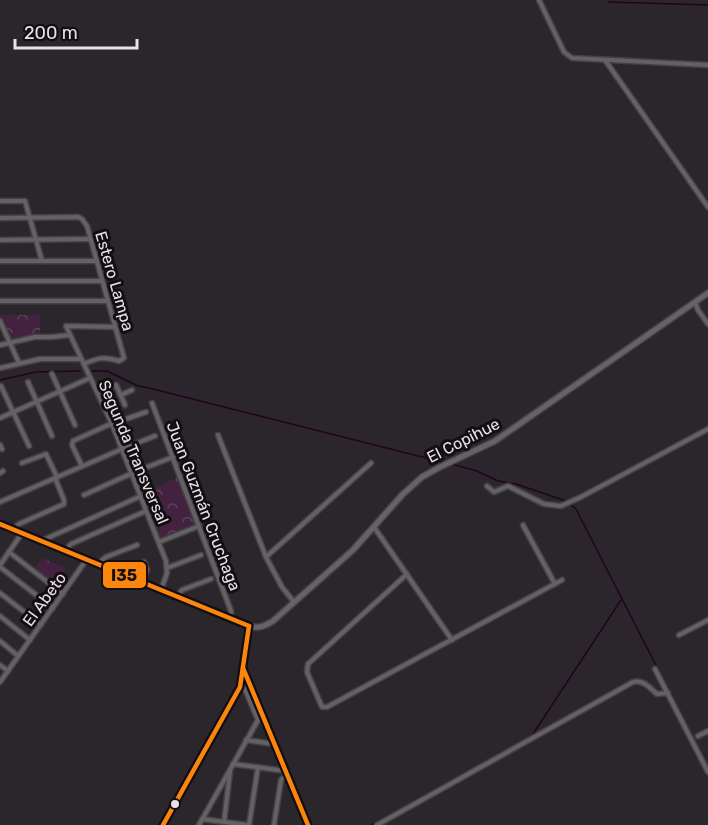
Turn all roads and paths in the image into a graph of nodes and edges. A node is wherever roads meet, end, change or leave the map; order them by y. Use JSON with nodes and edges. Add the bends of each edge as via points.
{"nodes":[{"id":1,"x":539,"y":0,"type":"edge"},
{"id":2,"x":605,"y":60,"type":"junction"},
{"id":3,"x":708,"y":65,"type":"edge"},
{"id":4,"x":0,"y":201,"type":"edge"},
{"id":5,"x":708,"y":207,"type":"edge"},
{"id":6,"x":0,"y":218,"type":"edge"},
{"id":7,"x":30,"y":218,"type":"junction"},
{"id":8,"x":90,"y":239,"type":"junction"},
{"id":9,"x":0,"y":240,"type":"edge"},
{"id":10,"x":36,"y":240,"type":"junction"},
{"id":11,"x":0,"y":261,"type":"edge"},
{"id":12,"x":42,"y":261,"type":"junction"},
{"id":13,"x":97,"y":261,"type":"junction"},
{"id":14,"x":0,"y":280,"type":"edge"},
{"id":15,"x":102,"y":281,"type":"junction"},
{"id":16,"x":708,"y":293,"type":"edge"},
{"id":17,"x":0,"y":301,"type":"edge"},
{"id":18,"x":108,"y":302,"type":"junction"},
{"id":19,"x":695,"y":302,"type":"junction"},
{"id":20,"x":0,"y":323,"type":"edge"},
{"id":21,"x":708,"y":324,"type":"edge"},
{"id":22,"x":116,"y":327,"type":"junction"},
{"id":23,"x":70,"y":335,"type":"junction"},
{"id":24,"x":10,"y":343,"type":"junction"},
{"id":25,"x":0,"y":345,"type":"edge"},
{"id":26,"x":81,"y":359,"type":"junction"},
{"id":27,"x":19,"y":363,"type":"junction"},
{"id":28,"x":84,"y":364,"type":"junction"},
{"id":29,"x":0,"y":368,"type":"edge"},
{"id":30,"x":52,"y":374,"type":"dead end"},
{"id":31,"x":90,"y":378,"type":"junction"},
{"id":32,"x":28,"y":382,"type":"dead end"},
{"id":33,"x":1,"y":386,"type":"edge"},
{"id":34,"x":132,"y":390,"type":"dead end"},
{"id":35,"x":60,"y":391,"type":"junction"},
{"id":36,"x":98,"y":393,"type":"junction"},
{"id":37,"x":121,"y":395,"type":"junction"},
{"id":38,"x":37,"y":402,"type":"junction"},
{"id":39,"x":152,"y":403,"type":"dead end"},
{"id":40,"x":125,"y":405,"type":"dead end"},
{"id":41,"x":146,"y":411,"type":"dead end"},
{"id":42,"x":13,"y":412,"type":"junction"},
{"id":43,"x":0,"y":418,"type":"edge"},
{"id":44,"x":112,"y":424,"type":"junction"},
{"id":45,"x":75,"y":425,"type":"dead end"},
{"id":46,"x":708,"y":429,"type":"edge"},
{"id":47,"x":218,"y":435,"type":"dead end"},
{"id":48,"x":52,"y":436,"type":"dead end"},
{"id":49,"x":154,"y":436,"type":"dead end"},
{"id":50,"x":29,"y":446,"type":"dead end"},
{"id":51,"x":122,"y":448,"type":"junction"},
{"id":52,"x":173,"y":457,"type":"junction"},
{"id":53,"x":22,"y":463,"type":"dead end"},
{"id":54,"x":371,"y":463,"type":"dead end"},
{"id":55,"x":82,"y":466,"type":"junction"},
{"id":56,"x":132,"y":474,"type":"junction"},
{"id":57,"x":56,"y":477,"type":"junction"},
{"id":58,"x":487,"y":486,"type":"dead end"},
{"id":59,"x":84,"y":495,"type":"dead end"},
{"id":60,"x":141,"y":496,"type":"junction"},
{"id":61,"x":0,"y":502,"type":"edge"},
{"id":62,"x":146,"y":511,"type":"junction"},
{"id":63,"x":0,"y":524,"type":"edge"},
{"id":64,"x":523,"y":525,"type":"dead end"},
{"id":65,"x":199,"y":526,"type":"junction"},
{"id":66,"x":375,"y":527,"type":"junction"},
{"id":67,"x":12,"y":529,"type":"junction"},
{"id":68,"x":22,"y":533,"type":"junction"},
{"id":69,"x":41,"y":541,"type":"junction"},
{"id":70,"x":159,"y":542,"type":"junction"},
{"id":71,"x":137,"y":545,"type":"dead end"},
{"id":72,"x":65,"y":551,"type":"junction"},
{"id":73,"x":9,"y":552,"type":"junction"},
{"id":74,"x":201,"y":555,"type":"dead end"},
{"id":75,"x":266,"y":557,"type":"junction"},
{"id":76,"x":87,"y":559,"type":"junction"},
{"id":77,"x":144,"y":562,"type":"dead end"},
{"id":78,"x":98,"y":564,"type":"junction"},
{"id":79,"x":0,"y":566,"type":"edge"},
{"id":80,"x":167,"y":568,"type":"junction"},
{"id":81,"x":407,"y":574,"type":"junction"},
{"id":82,"x":211,"y":579,"type":"dead end"},
{"id":83,"x":562,"y":580,"type":"dead end"},
{"id":84,"x":142,"y":582,"type":"junction"},
{"id":85,"x":555,"y":584,"type":"junction"},
{"id":86,"x":161,"y":590,"type":"junction"},
{"id":87,"x":0,"y":593,"type":"edge"},
{"id":88,"x":63,"y":594,"type":"junction"},
{"id":89,"x":177,"y":596,"type":"junction"},
{"id":90,"x":294,"y":602,"type":"junction"},
{"id":91,"x":52,"y":608,"type":"junction"},
{"id":92,"x":0,"y":616,"type":"edge"},
{"id":93,"x":231,"y":619,"type":"junction"},
{"id":94,"x":708,"y":620,"type":"edge"},
{"id":95,"x":41,"y":625,"type":"junction"},
{"id":96,"x":249,"y":626,"type":"junction"},
{"id":97,"x":679,"y":635,"type":"dead end"},
{"id":98,"x":30,"y":640,"type":"junction"},
{"id":99,"x":452,"y":640,"type":"junction"},
{"id":100,"x":0,"y":641,"type":"edge"},
{"id":101,"x":18,"y":656,"type":"junction"},
{"id":102,"x":0,"y":665,"type":"edge"},
{"id":103,"x":243,"y":667,"type":"junction"},
{"id":104,"x":655,"y":669,"type":"dead end"},
{"id":105,"x":8,"y":671,"type":"junction"},
{"id":106,"x":241,"y":681,"type":"junction"},
{"id":107,"x":0,"y":682,"type":"edge"},
{"id":108,"x":668,"y":693,"type":"junction"},
{"id":109,"x":264,"y":717,"type":"junction"},
{"id":110,"x":258,"y":720,"type":"junction"},
{"id":111,"x":708,"y":731,"type":"edge"},
{"id":112,"x":698,"y":736,"type":"dead end"},
{"id":113,"x":246,"y":740,"type":"junction"},
{"id":114,"x":275,"y":744,"type":"junction"},
{"id":115,"x":232,"y":766,"type":"junction"},
{"id":116,"x":258,"y":768,"type":"junction"},
{"id":117,"x":708,"y":772,"type":"edge"},
{"id":118,"x":287,"y":773,"type":"junction"},
{"id":119,"x":202,"y":819,"type":"junction"},
{"id":120,"x":224,"y":822,"type":"junction"},
{"id":121,"x":163,"y":825,"type":"edge"},
{"id":122,"x":199,"y":825,"type":"edge"},
{"id":123,"x":248,"y":825,"type":"edge"},
{"id":124,"x":274,"y":825,"type":"edge"},
{"id":125,"x":308,"y":825,"type":"edge"},
{"id":126,"x":377,"y":825,"type":"edge"}],
"edges":[{"from":1,"to":2,"type":"street","via":[[566,55]]},
{"from":2,"to":3,"type":"street"},
{"from":2,"to":5,"type":"street"},
{"from":4,"to":7,"type":"street","via":[[25,201]]},
{"from":6,"to":7,"type":"street"},
{"from":7,"to":8,"type":"street","name":"Estero Lampa","via":[[78,217],[87,226]]},
{"from":7,"to":10,"type":"street"},
{"from":8,"to":10,"type":"street"},
{"from":8,"to":13,"type":"street","name":"Estero Lampa"},
{"from":9,"to":10,"type":"street"},
{"from":10,"to":12,"type":"street"},
{"from":11,"to":12,"type":"street"},
{"from":12,"to":13,"type":"street"},
{"from":13,"to":15,"type":"street","name":"Estero Lampa"},
{"from":14,"to":15,"type":"street"},
{"from":15,"to":18,"type":"street","name":"Estero Lampa"},
{"from":16,"to":19,"type":"main road","name":"El Copihue"},
{"from":17,"to":18,"type":"street"},
{"from":18,"to":22,"type":"street","name":"Estero Lampa"},
{"from":19,"to":21,"type":"street"},
{"from":19,"to":66,"type":"main road","name":"El Copihue","via":[[495,441],[422,477]]},
{"from":20,"to":24,"type":"street"},
{"from":22,"to":23,"type":"street","name":"Segunda Transversal","via":[[66,326]]},
{"from":22,"to":28,"type":"street","name":"Estero Lampa","via":[[124,359],[100,358]]},
{"from":23,"to":24,"type":"street"},
{"from":23,"to":26,"type":"street","name":"Segunda Transversal"},
{"from":24,"to":25,"type":"street"},
{"from":24,"to":27,"type":"street"},
{"from":26,"to":27,"type":"street"},
{"from":26,"to":28,"type":"street","name":"Segunda Transversal"},
{"from":27,"to":29,"type":"street"},
{"from":28,"to":31,"type":"street","name":"Segunda Transversal"},
{"from":30,"to":35,"type":"street"},
{"from":31,"to":35,"type":"street"},
{"from":31,"to":36,"type":"street","name":"Segunda Transversal"},
{"from":32,"to":38,"type":"street"},
{"from":33,"to":42,"type":"street"},
{"from":34,"to":37,"type":"street"},
{"from":35,"to":38,"type":"street"},
{"from":35,"to":45,"type":"street"},
{"from":36,"to":37,"type":"street","via":[[116,385]]},
{"from":36,"to":44,"type":"street","name":"Segunda Transversal"},
{"from":37,"to":40,"type":"street"},
{"from":38,"to":42,"type":"street"},
{"from":38,"to":48,"type":"street"},
{"from":39,"to":52,"type":"street","name":"Juan Guzmán Cruchaga"},
{"from":41,"to":44,"type":"street"},
{"from":42,"to":43,"type":"street"},
{"from":42,"to":50,"type":"street"},
{"from":44,"to":51,"type":"street","name":"Segunda Transversal"},
{"from":44,"to":55,"type":"street","via":[[72,442]]},
{"from":46,"to":58,"type":"street","via":[[561,506],[544,504],[508,486],[494,492]]},
{"from":47,"to":75,"type":"street"},
{"from":49,"to":51,"type":"street"},
{"from":51,"to":55,"type":"street"},
{"from":51,"to":56,"type":"street","name":"Segunda Transversal"},
{"from":52,"to":56,"type":"street"},
{"from":52,"to":65,"type":"street","name":"Juan Guzmán Cruchaga"},
{"from":53,"to":57,"type":"street","via":[[46,454]]},
{"from":54,"to":75,"type":"street"},
{"from":55,"to":57,"type":"street"},
{"from":56,"to":59,"type":"street"},
{"from":56,"to":60,"type":"street","name":"Segunda Transversal"},
{"from":57,"to":61,"type":"street"},
{"from":57,"to":67,"type":"street","via":[[64,504]]},
{"from":60,"to":62,"type":"street","name":"Segunda Transversal"},
{"from":60,"to":69,"type":"street"},
{"from":62,"to":70,"type":"street","name":"Segunda Transversal"},
{"from":62,"to":72,"type":"street","via":[[71,544]]},
{"from":63,"to":67,"type":"main road"},
{"from":64,"to":85,"type":"street"},
{"from":65,"to":70,"type":"street"},
{"from":65,"to":93,"type":"street","name":"Juan Guzmán Cruchaga"},
{"from":66,"to":81,"type":"street"},
{"from":66,"to":90,"type":"main road","name":"El Copihue","via":[[346,558]]},
{"from":67,"to":68,"type":"main road"},
{"from":68,"to":69,"type":"main road"},
{"from":68,"to":73,"type":"street"},
{"from":69,"to":72,"type":"main road"},
{"from":70,"to":80,"type":"street","name":"Segunda Transversal"},
{"from":71,"to":78,"type":"street"},
{"from":72,"to":76,"type":"main road"},
{"from":73,"to":79,"type":"street"},
{"from":73,"to":88,"type":"street"},
{"from":74,"to":80,"type":"street"},
{"from":75,"to":90,"type":"street"},
{"from":76,"to":78,"type":"main road"},
{"from":76,"to":88,"type":"street","name":"El Abeto"},
{"from":77,"to":84,"type":"street","via":[[147,570]]},
{"from":78,"to":84,"type":"main road"},
{"from":79,"to":91,"type":"street"},
{"from":80,"to":86,"type":"street"},
{"from":81,"to":99,"type":"street"},
{"from":81,"to":99,"type":"street","via":[[308,664],[321,706],[327,707]]},
{"from":82,"to":89,"type":"street","via":[[182,590]]},
{"from":83,"to":85,"type":"street"},
{"from":84,"to":86,"type":"main road"},
{"from":85,"to":99,"type":"street"},
{"from":86,"to":89,"type":"main road"},
{"from":87,"to":95,"type":"street"},
{"from":88,"to":91,"type":"street","name":"El Abeto"},
{"from":89,"to":93,"type":"main road"},
{"from":90,"to":96,"type":"main road","name":"El Copihue","via":[[266,625]]},
{"from":91,"to":95,"type":"street","name":"El Abeto"},
{"from":92,"to":98,"type":"street"},
{"from":93,"to":96,"type":"main road"},
{"from":94,"to":97,"type":"street"},
{"from":95,"to":98,"type":"street","name":"El Abeto"},
{"from":96,"to":103,"type":"street"},
{"from":98,"to":101,"type":"street","name":"El Abeto"},
{"from":100,"to":101,"type":"street"},
{"from":101,"to":105,"type":"street","name":"El Abeto"},
{"from":102,"to":105,"type":"street"},
{"from":103,"to":106,"type":"street"},
{"from":103,"to":109,"type":"street"},
{"from":104,"to":108,"type":"street"},
{"from":105,"to":107,"type":"street","name":"El Abeto"},
{"from":106,"to":110,"type":"street"},
{"from":106,"to":121,"type":"street"},
{"from":108,"to":117,"type":"street"},
{"from":108,"to":126,"type":"street","via":[[657,694],[643,682],[633,682]]},
{"from":109,"to":110,"type":"street"},
{"from":109,"to":114,"type":"street"},
{"from":110,"to":113,"type":"street"},
{"from":111,"to":112,"type":"street"},
{"from":113,"to":114,"type":"street"},
{"from":113,"to":115,"type":"street"},
{"from":114,"to":118,"type":"street"},
{"from":115,"to":116,"type":"street"},
{"from":115,"to":119,"type":"street"},
{"from":115,"to":120,"type":"street"},
{"from":116,"to":118,"type":"street"},
{"from":116,"to":123,"type":"street"},
{"from":118,"to":124,"type":"street","via":[[281,780]]},
{"from":118,"to":125,"type":"street"},
{"from":119,"to":120,"type":"street"},
{"from":119,"to":122,"type":"street"},
{"from":120,"to":123,"type":"street"}]}
